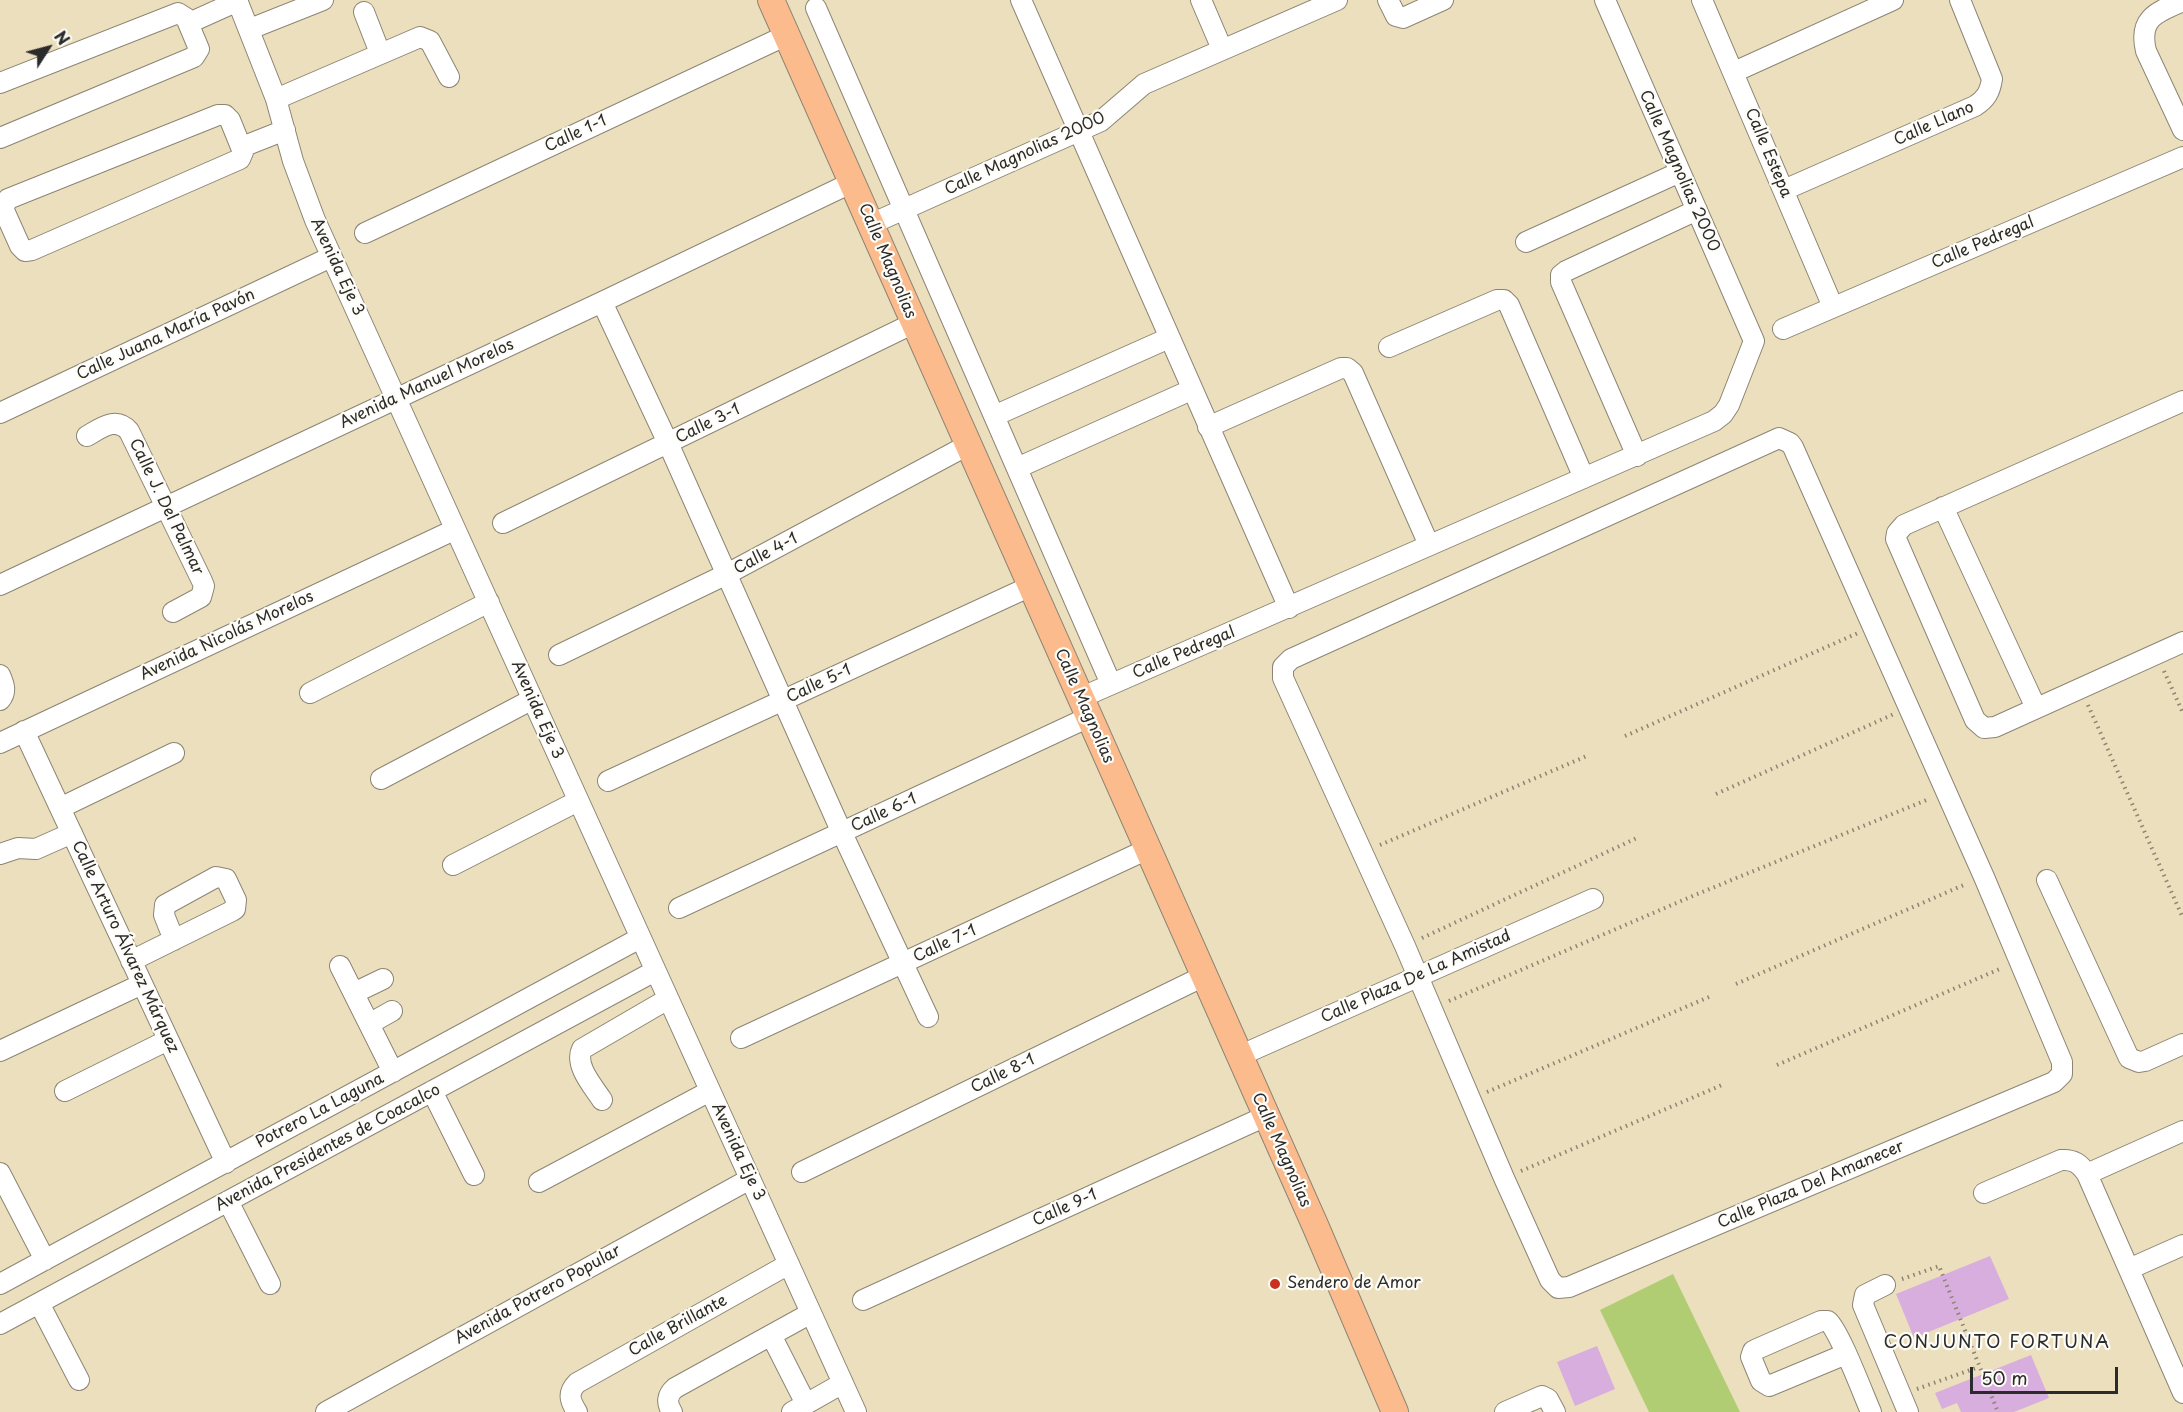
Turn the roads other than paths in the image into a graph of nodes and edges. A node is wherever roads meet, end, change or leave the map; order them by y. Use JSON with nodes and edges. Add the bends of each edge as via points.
{"nodes":[{"id":1,"x":237,"y":0,"type":"edge"},
{"id":2,"x":323,"y":0,"type":"edge"},
{"id":3,"x":771,"y":0,"type":"edge"},
{"id":4,"x":1021,"y":0,"type":"edge"},
{"id":5,"x":1201,"y":0,"type":"edge"},
{"id":6,"x":1336,"y":0,"type":"edge"},
{"id":7,"x":1388,"y":0,"type":"edge"},
{"id":8,"x":1443,"y":0,"type":"edge"},
{"id":9,"x":1605,"y":0,"type":"edge"},
{"id":10,"x":1702,"y":0,"type":"edge"},
{"id":11,"x":1893,"y":0,"type":"edge"},
{"id":12,"x":1960,"y":0,"type":"edge"},
{"id":13,"x":2183,"y":1,"type":"edge"},
{"id":14,"x":285,"y":7,"type":"edge"},
{"id":15,"x":816,"y":8,"type":"dead end"},
{"id":16,"x":364,"y":12,"type":"dead end"},
{"id":17,"x":189,"y":23,"type":"junction"},
{"id":18,"x":250,"y":29,"type":"junction"},
{"id":19,"x":787,"y":35,"type":"junction"},
{"id":20,"x":1222,"y":49,"type":"junction"},
{"id":21,"x":380,"y":53,"type":"junction"},
{"id":22,"x":1734,"y":72,"type":"junction"},
{"id":23,"x":449,"y":76,"type":"dead end"},
{"id":24,"x":0,"y":83,"type":"edge"},
{"id":25,"x":276,"y":99,"type":"junction"},
{"id":26,"x":285,"y":130,"type":"junction"},
{"id":27,"x":2183,"y":130,"type":"edge"},
{"id":28,"x":1078,"y":132,"type":"junction"},
{"id":29,"x":0,"y":138,"type":"edge"},
{"id":30,"x":242,"y":147,"type":"junction"},
{"id":31,"x":2183,"y":157,"type":"edge"},
{"id":32,"x":1680,"y":172,"type":"junction"},
{"id":33,"x":853,"y":182,"type":"junction"},
{"id":34,"x":1784,"y":190,"type":"junction"},
{"id":35,"x":904,"y":210,"type":"junction"},
{"id":36,"x":1697,"y":210,"type":"junction"},
{"id":37,"x":870,"y":224,"type":"junction"},
{"id":38,"x":365,"y":233,"type":"dead end"},
{"id":39,"x":1526,"y":242,"type":"dead end"},
{"id":40,"x":331,"y":257,"type":"junction"},
{"id":41,"x":602,"y":302,"type":"junction"},
{"id":42,"x":1833,"y":307,"type":"junction"},
{"id":43,"x":914,"y":323,"type":"junction"},
{"id":44,"x":1783,"y":329,"type":"dead end"},
{"id":45,"x":1169,"y":338,"type":"junction"},
{"id":46,"x":1389,"y":347,"type":"dead end"},
{"id":47,"x":1191,"y":390,"type":"junction"},
{"id":48,"x":397,"y":398,"type":"junction"},
{"id":49,"x":2183,"y":401,"type":"edge"},
{"id":50,"x":0,"y":413,"type":"edge"},
{"id":51,"x":994,"y":416,"type":"junction"},
{"id":52,"x":1208,"y":427,"type":"junction"},
{"id":53,"x":87,"y":436,"type":"dead end"},
{"id":54,"x":668,"y":443,"type":"junction"},
{"id":55,"x":968,"y":445,"type":"junction"},
{"id":56,"x":1637,"y":456,"type":"junction"},
{"id":57,"x":1017,"y":468,"type":"junction"},
{"id":58,"x":1584,"y":478,"type":"junction"},
{"id":59,"x":165,"y":507,"type":"junction"},
{"id":60,"x":1943,"y":507,"type":"junction"},
{"id":61,"x":503,"y":523,"type":"dead end"},
{"id":62,"x":454,"y":530,"type":"junction"},
{"id":63,"x":1429,"y":545,"type":"junction"},
{"id":64,"x":727,"y":574,"type":"junction"},
{"id":65,"x":0,"y":585,"type":"edge"},
{"id":66,"x":1031,"y":586,"type":"junction"},
{"id":67,"x":489,"y":602,"type":"junction"},
{"id":68,"x":1289,"y":608,"type":"junction"},
{"id":69,"x":173,"y":612,"type":"dead end"},
{"id":70,"x":2183,"y":642,"type":"edge"},
{"id":71,"x":559,"y":656,"type":"dead end"},
{"id":72,"x":0,"y":675,"type":"edge"},
{"id":73,"x":1111,"y":684,"type":"junction"},
{"id":74,"x":310,"y":693,"type":"dead end"},
{"id":75,"x":0,"y":700,"type":"edge"},
{"id":76,"x":531,"y":700,"type":"junction"},
{"id":77,"x":784,"y":701,"type":"junction"},
{"id":78,"x":1085,"y":708,"type":"junction"},
{"id":79,"x":2036,"y":708,"type":"junction"},
{"id":80,"x":24,"y":731,"type":"junction"},
{"id":81,"x":0,"y":743,"type":"edge"},
{"id":82,"x":174,"y":753,"type":"dead end"},
{"id":83,"x":381,"y":779,"type":"dead end"},
{"id":84,"x":608,"y":781,"type":"dead end"},
{"id":85,"x":578,"y":801,"type":"junction"},
{"id":86,"x":60,"y":808,"type":"junction"},
{"id":87,"x":72,"y":833,"type":"junction"},
{"id":88,"x":842,"y":833,"type":"junction"},
{"id":89,"x":1148,"y":849,"type":"junction"},
{"id":90,"x":0,"y":854,"type":"edge"},
{"id":91,"x":453,"y":865,"type":"dead end"},
{"id":92,"x":2047,"y":880,"type":"dead end"},
{"id":93,"x":1593,"y":899,"type":"dead end"},
{"id":94,"x":679,"y":908,"type":"dead end"},
{"id":95,"x":640,"y":938,"type":"junction"},
{"id":96,"x":174,"y":940,"type":"dead end"},
{"id":97,"x":131,"y":962,"type":"junction"},
{"id":98,"x":904,"y":964,"type":"junction"},
{"id":99,"x":340,"y":966,"type":"dead end"},
{"id":100,"x":655,"y":971,"type":"junction"},
{"id":101,"x":1204,"y":976,"type":"junction"},
{"id":102,"x":1418,"y":976,"type":"junction"},
{"id":103,"x":383,"y":979,"type":"dead end"},
{"id":104,"x":142,"y":984,"type":"junction"},
{"id":105,"x":354,"y":993,"type":"junction"},
{"id":106,"x":668,"y":999,"type":"junction"},
{"id":107,"x":392,"y":1011,"type":"dead end"},
{"id":108,"x":928,"y":1017,"type":"dead end"},
{"id":109,"x":369,"y":1024,"type":"junction"},
{"id":110,"x":741,"y":1038,"type":"dead end"},
{"id":111,"x":168,"y":1040,"type":"junction"},
{"id":112,"x":2183,"y":1044,"type":"edge"},
{"id":113,"x":0,"y":1051,"type":"edge"},
{"id":114,"x":1239,"y":1056,"type":"junction"},
{"id":115,"x":393,"y":1072,"type":"junction"},
{"id":116,"x":65,"y":1091,"type":"dead end"},
{"id":117,"x":432,"y":1091,"type":"junction"},
{"id":118,"x":710,"y":1091,"type":"junction"},
{"id":119,"x":602,"y":1101,"type":"dead end"},
{"id":120,"x":1266,"y":1116,"type":"junction"},
{"id":121,"x":2183,"y":1131,"type":"edge"},
{"id":122,"x":226,"y":1162,"type":"junction"},
{"id":123,"x":802,"y":1172,"type":"dead end"},
{"id":124,"x":0,"y":1173,"type":"edge"},
{"id":125,"x":2087,"y":1174,"type":"junction"},
{"id":126,"x":474,"y":1175,"type":"dead end"},
{"id":127,"x":750,"y":1179,"type":"junction"},
{"id":128,"x":539,"y":1182,"type":"dead end"},
{"id":129,"x":1984,"y":1193,"type":"dead end"},
{"id":130,"x":228,"y":1202,"type":"junction"},
{"id":131,"x":2183,"y":1245,"type":"edge"},
{"id":132,"x":45,"y":1260,"type":"junction"},
{"id":133,"x":789,"y":1264,"type":"junction"},
{"id":134,"x":2128,"y":1269,"type":"junction"},
{"id":135,"x":0,"y":1284,"type":"edge"},
{"id":136,"x":270,"y":1284,"type":"dead end"},
{"id":137,"x":1885,"y":1285,"type":"road end"},
{"id":138,"x":863,"y":1300,"type":"dead end"},
{"id":139,"x":39,"y":1304,"type":"junction"},
{"id":140,"x":811,"y":1313,"type":"junction"},
{"id":141,"x":0,"y":1324,"type":"edge"},
{"id":142,"x":771,"y":1335,"type":"junction"},
{"id":143,"x":1846,"y":1354,"type":"dead end"},
{"id":144,"x":79,"y":1380,"type":"dead end"},
{"id":145,"x":843,"y":1383,"type":"junction"},
{"id":146,"x":2183,"y":1393,"type":"edge"},
{"id":147,"x":1904,"y":1403,"type":"edge"},
{"id":148,"x":1550,"y":1404,"type":"edge"},
{"id":149,"x":799,"y":1408,"type":"edge"},
{"id":150,"x":326,"y":1412,"type":"edge"},
{"id":151,"x":577,"y":1412,"type":"edge"},
{"id":152,"x":672,"y":1412,"type":"edge"},
{"id":153,"x":856,"y":1412,"type":"edge"},
{"id":154,"x":1395,"y":1412,"type":"edge"},
{"id":155,"x":1505,"y":1412,"type":"edge"},
{"id":156,"x":1871,"y":1412,"type":"edge"}],
"edges":[{"from":1,"to":17,"type":"street"},
{"from":1,"to":18,"type":"street","name":"Avenida Eje 3"},
{"from":2,"to":14,"type":"street"},
{"from":3,"to":19,"type":"main road","name":"Calle Magnolias"},
{"from":4,"to":28,"type":"street"},
{"from":5,"to":20,"type":"street"},
{"from":6,"to":20,"type":"street","name":"Calle Magnolias 2000"},
{"from":7,"to":8,"type":"street","via":[[1396,16],[1403,18]]},
{"from":9,"to":32,"type":"street","name":"Calle Magnolias 2000"},
{"from":10,"to":22,"type":"street","name":"Calle Estepa"},
{"from":11,"to":22,"type":"street"},
{"from":12,"to":34,"type":"street","name":"Calle Llano","via":[[1992,79],[1984,100]]},
{"from":13,"to":27,"type":"street","via":[[2151,17],[2143,39]]},
{"from":14,"to":18,"type":"street"},
{"from":15,"to":35,"type":"street"},
{"from":16,"to":21,"type":"street"},
{"from":17,"to":24,"type":"street","via":[[184,15],[175,14]]},
{"from":17,"to":29,"type":"street","via":[[199,49],[194,57]]},
{"from":18,"to":25,"type":"street","name":"Avenida Eje 3"},
{"from":19,"to":33,"type":"main road","name":"Calle Magnolias"},
{"from":19,"to":38,"type":"street","name":"Calle 1-1"},
{"from":20,"to":28,"type":"street","name":"Calle Magnolias 2000","via":[[1144,84],[1109,116]]},
{"from":21,"to":23,"type":"street","via":[[415,38],[426,38],[434,45]]},
{"from":21,"to":25,"type":"street"},
{"from":22,"to":34,"type":"street","name":"Calle Estepa"},
{"from":25,"to":26,"type":"street","name":"Avenida Eje 3"},
{"from":26,"to":30,"type":"street"},
{"from":26,"to":40,"type":"street","name":"Avenida Eje 3","via":[[303,190]]},
{"from":28,"to":35,"type":"street","name":"Calle Magnolias 2000"},
{"from":28,"to":45,"type":"street"},
{"from":30,"to":30,"type":"street","via":[[230,120],[218,115],[8,199],[3,204],[4,211],[22,249],[32,250],[240,159],[244,154]]},
{"from":31,"to":42,"type":"street","name":"Calle Pedregal"},
{"from":32,"to":36,"type":"street","name":"Calle Magnolias 2000"},
{"from":32,"to":39,"type":"street"},
{"from":33,"to":37,"type":"main road","name":"Calle Magnolias"},
{"from":33,"to":41,"type":"street","name":"Avenida Manuel Morelos"},
{"from":34,"to":42,"type":"street","name":"Calle Estepa"},
{"from":35,"to":37,"type":"street","name":"Calle Magnolias 2000"},
{"from":35,"to":51,"type":"street"},
{"from":36,"to":56,"type":"street","name":"Calle Magnolias 2000","via":[[1754,341],[1723,414]]},
{"from":36,"to":56,"type":"street","via":[[1561,275]]},
{"from":37,"to":43,"type":"main road","name":"Calle Magnolias"},
{"from":40,"to":48,"type":"street","name":"Avenida Eje 3"},
{"from":40,"to":50,"type":"street","name":"Calle Juana María Pavón"},
{"from":41,"to":48,"type":"street","name":"Avenida Manuel Morelos"},
{"from":41,"to":54,"type":"street"},
{"from":42,"to":44,"type":"street","name":"Calle Pedregal"},
{"from":43,"to":54,"type":"street","name":"Calle 3-1"},
{"from":43,"to":55,"type":"main road","name":"Calle Magnolias"},
{"from":45,"to":47,"type":"street"},
{"from":45,"to":51,"type":"street"},
{"from":46,"to":58,"type":"street","via":[[1504,300]]},
{"from":47,"to":52,"type":"street"},
{"from":47,"to":57,"type":"street"},
{"from":48,"to":59,"type":"street","name":"Avenida Manuel Morelos"},
{"from":48,"to":62,"type":"street","name":"Avenida Eje 3"},
{"from":49,"to":60,"type":"street"},
{"from":51,"to":57,"type":"street"},
{"from":52,"to":63,"type":"street","via":[[1347,368],[1353,373]]},
{"from":52,"to":68,"type":"street"},
{"from":53,"to":59,"type":"street","name":"Calle J. Del Palmar","via":[[114,423],[125,427]]},
{"from":54,"to":61,"type":"street","name":"Calle 3-1"},
{"from":54,"to":64,"type":"street"},
{"from":55,"to":64,"type":"street","name":"Calle 4-1"},
{"from":55,"to":66,"type":"main road","name":"Calle Magnolias"},
{"from":56,"to":58,"type":"street"},
{"from":57,"to":73,"type":"street"},
{"from":58,"to":63,"type":"street","name":"Calle Pedregal"},
{"from":59,"to":65,"type":"street","name":"Avenida Manuel Morelos"},
{"from":59,"to":69,"type":"street","name":"Calle J. Del Palmar","via":[[204,586],[201,597]]},
{"from":60,"to":79,"type":"street"},
{"from":60,"to":79,"type":"street","via":[[1904,525],[1896,538],[1975,720],[1990,729]]},
{"from":62,"to":67,"type":"street","name":"Avenida Eje 3"},
{"from":62,"to":80,"type":"street","name":"Avenida Nicolás Morelos"},
{"from":63,"to":68,"type":"street","name":"Calle Pedregal"},
{"from":64,"to":71,"type":"street","name":"Calle 4-1"},
{"from":64,"to":77,"type":"street"},
{"from":66,"to":77,"type":"street","name":"Calle 5-1"},
{"from":66,"to":78,"type":"main road","name":"Calle Magnolias"},
{"from":67,"to":74,"type":"street"},
{"from":67,"to":76,"type":"street","name":"Avenida Eje 3"},
{"from":68,"to":73,"type":"street","name":"Calle Pedregal"},
{"from":70,"to":79,"type":"street"},
{"from":72,"to":75,"type":"street","via":[[5,689]]},
{"from":73,"to":78,"type":"street","name":"Calle Pedregal"},
{"from":76,"to":83,"type":"street"},
{"from":76,"to":85,"type":"street","name":"Avenida Eje 3"},
{"from":77,"to":84,"type":"street","name":"Calle 5-1"},
{"from":77,"to":88,"type":"street"},
{"from":78,"to":88,"type":"street","name":"Calle 6-1"},
{"from":78,"to":89,"type":"main road","name":"Calle Magnolias"},
{"from":80,"to":81,"type":"street","name":"Avenida Nicolás Morelos"},
{"from":80,"to":86,"type":"street","name":"Calle Arturo Álvarez Márquez"},
{"from":82,"to":86,"type":"street"},
{"from":85,"to":91,"type":"street"},
{"from":85,"to":95,"type":"street","name":"Avenida Eje 3"},
{"from":86,"to":87,"type":"street","name":"Calle Arturo Álvarez Márquez"},
{"from":87,"to":90,"type":"street","via":[[36,849],[18,848]]},
{"from":87,"to":97,"type":"street","name":"Calle Arturo Álvarez Márquez"},
{"from":88,"to":94,"type":"street","name":"Calle 6-1"},
{"from":88,"to":98,"type":"street"},
{"from":89,"to":98,"type":"street","name":"Calle 7-1"},
{"from":89,"to":101,"type":"main road","name":"Calle Magnolias"},
{"from":92,"to":112,"type":"street","via":[[2129,1058],[2145,1061]]},
{"from":93,"to":102,"type":"street","name":"Calle Plaza De La Amistad"},
{"from":95,"to":100,"type":"street","name":"Avenida Eje 3"},
{"from":95,"to":115,"type":"street","name":"Potrero La Laguna"},
{"from":96,"to":97,"type":"street"},
{"from":97,"to":104,"type":"street","name":"Calle Arturo Álvarez Márquez"},
{"from":98,"to":108,"type":"street"},
{"from":98,"to":110,"type":"street","name":"Calle 7-1"},
{"from":99,"to":105,"type":"street"},
{"from":100,"to":106,"type":"street","name":"Avenida Eje 3"},
{"from":100,"to":117,"type":"street","name":"Avenida Presidentes de Coacalco"},
{"from":101,"to":114,"type":"main road","name":"Calle Magnolias"},
{"from":101,"to":123,"type":"street","name":"Calle 8-1"},
{"from":102,"to":102,"type":"street","name":"Calle Plaza Del Amanecer","via":[[1504,1178],[1550,1280],[1558,1288],[1591,1278],[2054,1082],[2062,1074],[2062,1062],[1984,877],[1793,447],[1785,440],[1773,440],[1286,662],[1283,678]]},
{"from":102,"to":114,"type":"street","name":"Calle Plaza De La Amistad"},
{"from":103,"to":105,"type":"street"},
{"from":104,"to":111,"type":"street","name":"Calle Arturo Álvarez Márquez"},
{"from":104,"to":113,"type":"street"},
{"from":105,"to":109,"type":"street"},
{"from":106,"to":118,"type":"street","name":"Avenida Eje 3"},
{"from":106,"to":119,"type":"street","via":[[582,1048],[581,1066]]},
{"from":107,"to":109,"type":"street"},
{"from":109,"to":115,"type":"street"},
{"from":111,"to":116,"type":"street"},
{"from":111,"to":122,"type":"street","name":"Calle Arturo Álvarez Márquez"},
{"from":114,"to":120,"type":"main road","name":"Calle Magnolias"},
{"from":115,"to":122,"type":"street","name":"Potrero La Laguna"},
{"from":117,"to":126,"type":"street"},
{"from":117,"to":130,"type":"street","name":"Avenida Presidentes de Coacalco"},
{"from":118,"to":127,"type":"street","name":"Avenida Eje 3"},
{"from":118,"to":128,"type":"street"},
{"from":120,"to":138,"type":"street","name":"Calle 9-1"},
{"from":120,"to":154,"type":"main road","name":"Calle Magnolias"},
{"from":121,"to":125,"type":"street"},
{"from":122,"to":132,"type":"street","name":"Potrero La Laguna"},
{"from":124,"to":132,"type":"street"},
{"from":125,"to":129,"type":"street","via":[[2076,1162],[2061,1160]]},
{"from":125,"to":134,"type":"street"},
{"from":127,"to":133,"type":"street","name":"Avenida Eje 3"},
{"from":127,"to":150,"type":"street","name":"Avenida Potrero Popular"},
{"from":130,"to":136,"type":"street"},
{"from":130,"to":139,"type":"street","name":"Avenida Presidentes de Coacalco"},
{"from":131,"to":134,"type":"street"},
{"from":132,"to":135,"type":"street","name":"Potrero La Laguna"},
{"from":133,"to":140,"type":"street","name":"Avenida Eje 3"},
{"from":133,"to":151,"type":"street","name":"Calle Brillante","via":[[577,1383],[570,1392]]},
{"from":134,"to":146,"type":"street"},
{"from":137,"to":147,"type":"street","via":[[1868,1293],[1862,1301]]},
{"from":139,"to":141,"type":"street","name":"Avenida Presidentes de Coacalco"},
{"from":139,"to":144,"type":"street"},
{"from":140,"to":142,"type":"street"},
{"from":140,"to":145,"type":"street","name":"Avenida Eje 3"},
{"from":142,"to":149,"type":"street"},
{"from":142,"to":152,"type":"street","via":[[670,1392],[668,1403]]},
{"from":143,"to":156,"type":"street"},
{"from":145,"to":149,"type":"street"},
{"from":145,"to":153,"type":"street","name":"Avenida Eje 3"},
{"from":148,"to":155,"type":"street","via":[[1538,1397]]}]}
